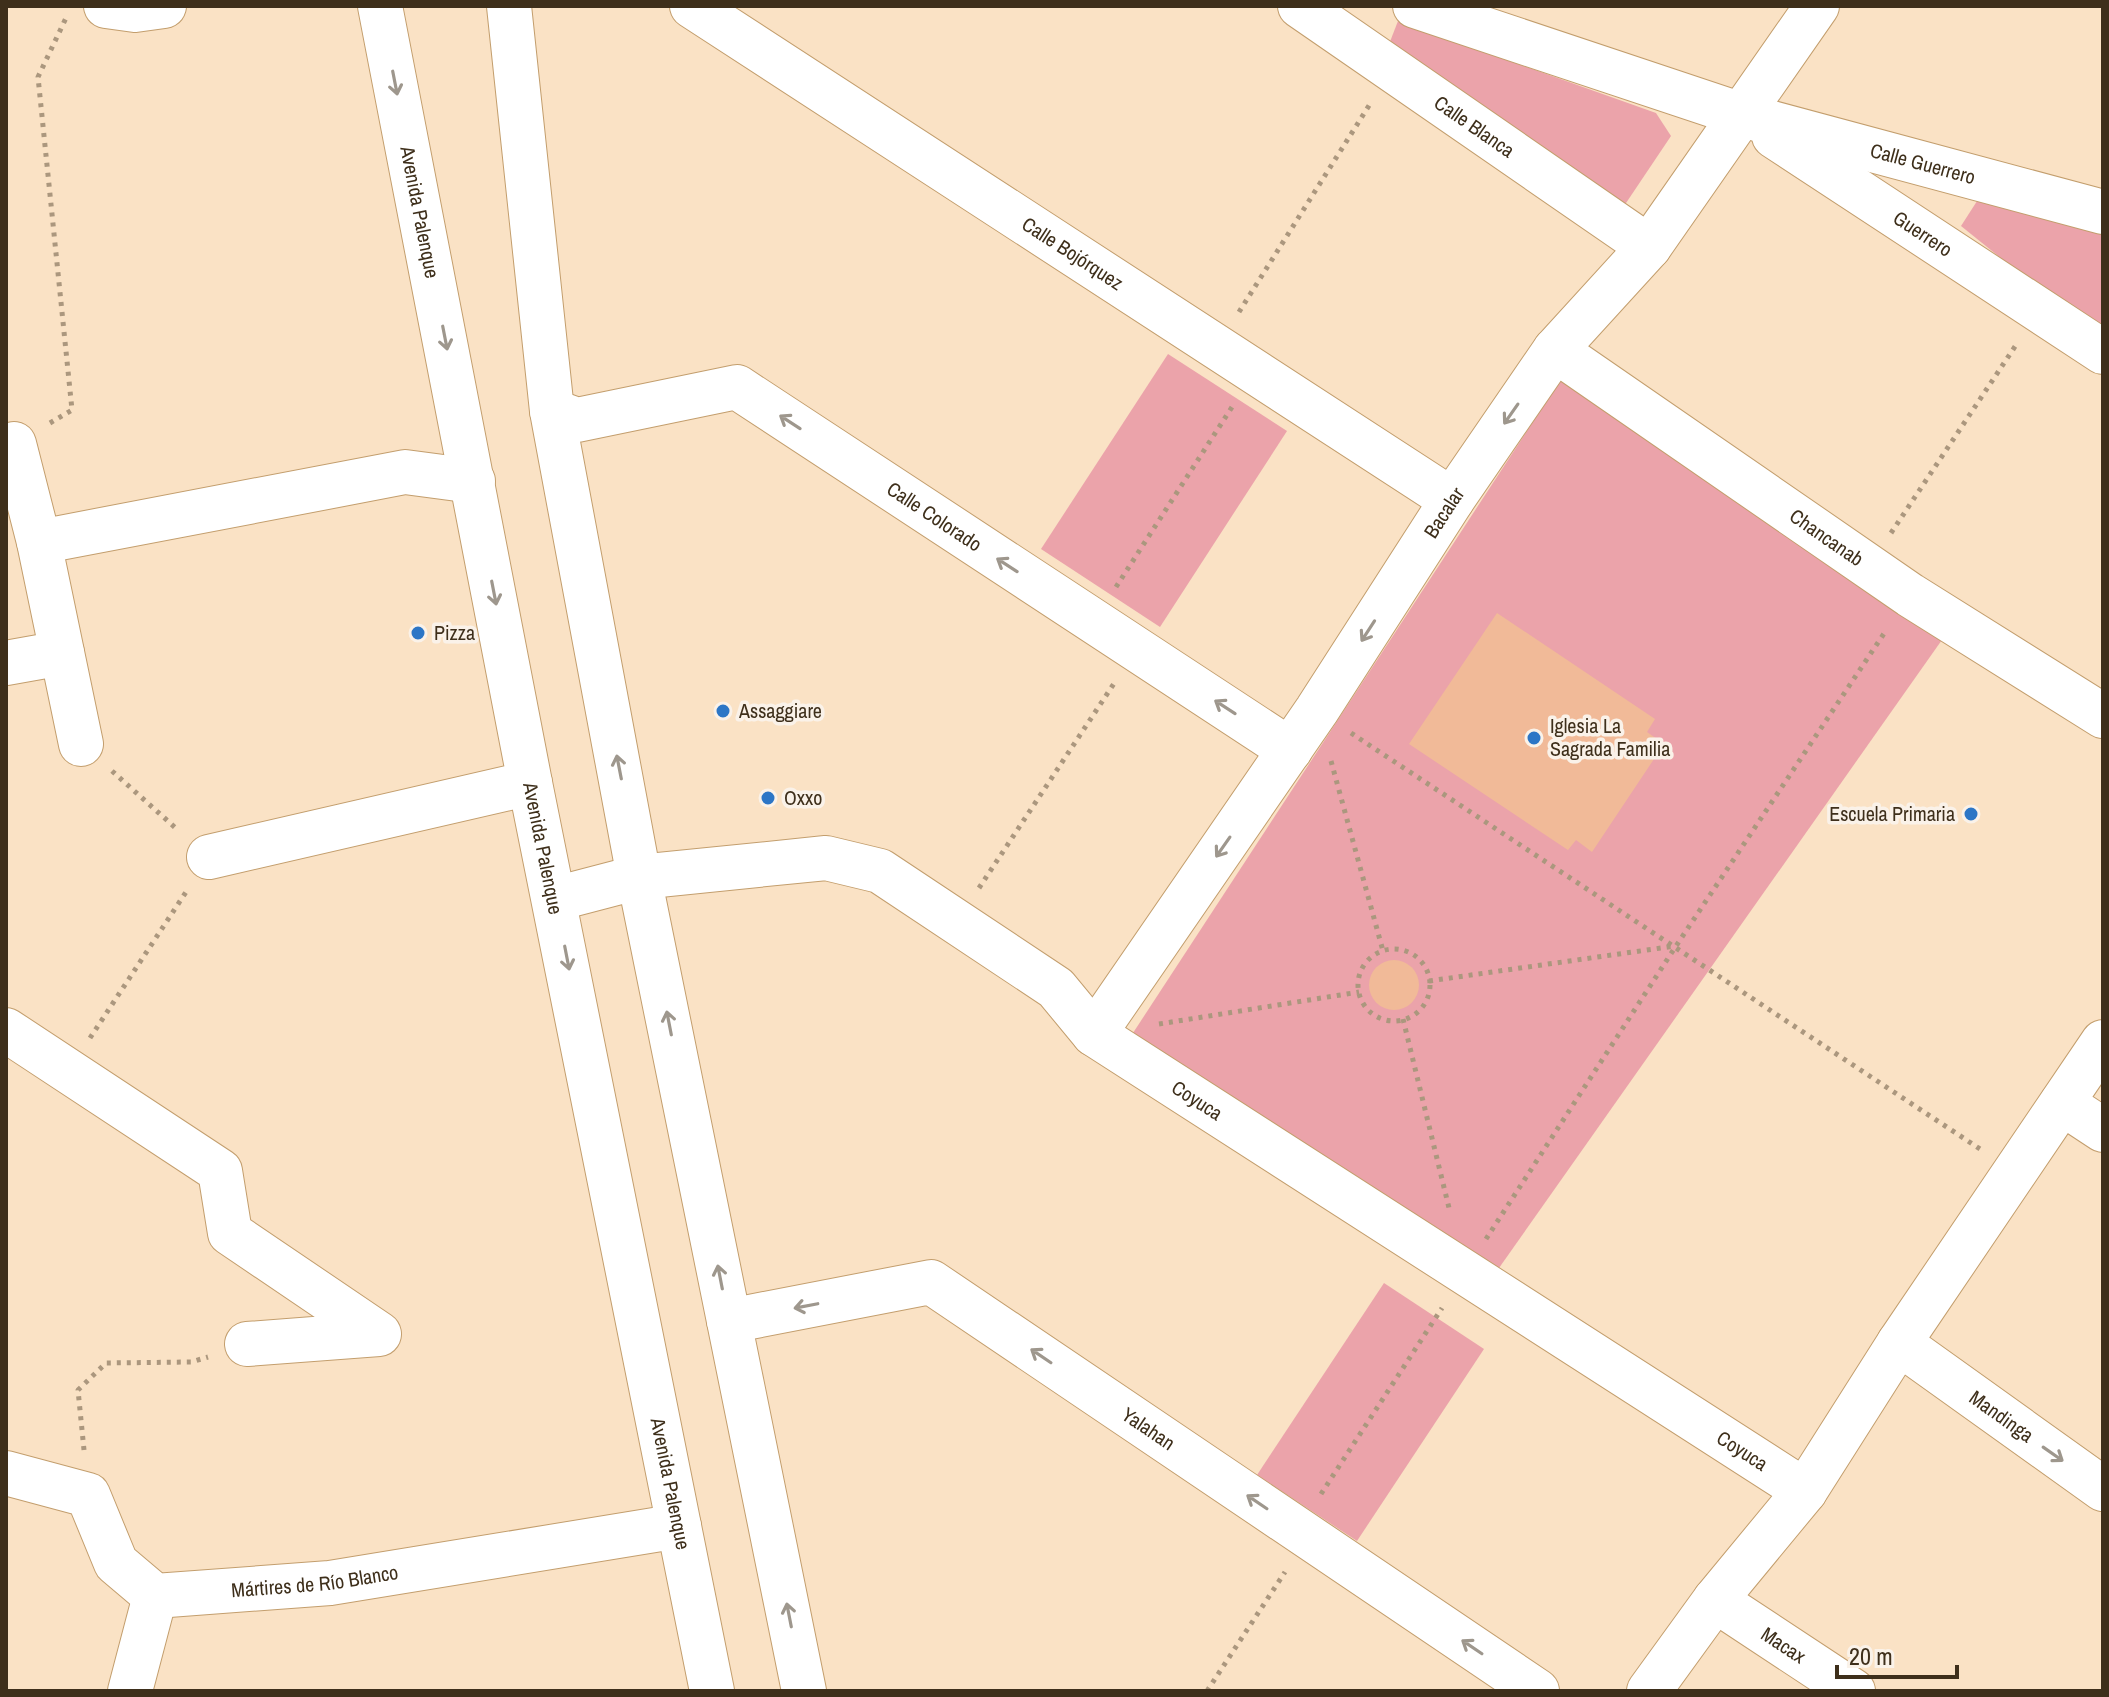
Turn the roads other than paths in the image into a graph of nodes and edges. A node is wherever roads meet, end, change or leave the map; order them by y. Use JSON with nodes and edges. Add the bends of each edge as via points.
{"nodes":[{"id":1,"x":106,"y":6,"type":"edge"},
{"id":2,"x":164,"y":6,"type":"edge"},
{"id":3,"x":380,"y":6,"type":"edge"},
{"id":4,"x":509,"y":6,"type":"edge"},
{"id":5,"x":692,"y":6,"type":"edge"},
{"id":6,"x":1300,"y":6,"type":"edge"},
{"id":7,"x":1415,"y":6,"type":"edge"},
{"id":8,"x":1817,"y":6,"type":"edge"},
{"id":9,"x":1742,"y":115,"type":"junction"},
{"id":10,"x":2103,"y":212,"type":"edge"},
{"id":11,"x":1649,"y":247,"type":"junction"},
{"id":12,"x":1555,"y":350,"type":"junction"},
{"id":13,"x":2103,"y":352,"type":"edge"},
{"id":14,"x":552,"y":411,"type":"junction"},
{"id":15,"x":14,"y":444,"type":"road end"},
{"id":16,"x":473,"y":481,"type":"junction"},
{"id":17,"x":1452,"y":500,"type":"junction"},
{"id":18,"x":39,"y":542,"type":"junction"},
{"id":19,"x":62,"y":653,"type":"junction"},
{"id":20,"x":6,"y":663,"type":"edge"},
{"id":21,"x":2103,"y":716,"type":"edge"},
{"id":22,"x":81,"y":744,"type":"road end"},
{"id":23,"x":1290,"y":750,"type":"junction"},
{"id":24,"x":530,"y":783,"type":"junction"},
{"id":25,"x":209,"y":857,"type":"road end"},
{"id":26,"x":639,"y":877,"type":"junction"},
{"id":27,"x":555,"y":899,"type":"junction"},
{"id":28,"x":6,"y":1030,"type":"edge"},
{"id":29,"x":1094,"y":1034,"type":"junction"},
{"id":30,"x":2103,"y":1042,"type":"edge"},
{"id":31,"x":2062,"y":1103,"type":"junction"},
{"id":32,"x":2103,"y":1130,"type":"edge"},
{"id":33,"x":729,"y":1321,"type":"junction"},
{"id":34,"x":1899,"y":1343,"type":"junction"},
{"id":35,"x":247,"y":1344,"type":"road end"},
{"id":36,"x":6,"y":1473,"type":"edge"},
{"id":37,"x":2103,"y":1489,"type":"edge"},
{"id":38,"x":1805,"y":1491,"type":"junction"},
{"id":39,"x":679,"y":1526,"type":"junction"},
{"id":40,"x":155,"y":1596,"type":"junction"},
{"id":41,"x":1715,"y":1600,"type":"junction"},
{"id":42,"x":130,"y":1691,"type":"edge"},
{"id":43,"x":712,"y":1691,"type":"edge"},
{"id":44,"x":804,"y":1691,"type":"edge"},
{"id":45,"x":1537,"y":1691,"type":"edge"},
{"id":46,"x":1649,"y":1691,"type":"edge"},
{"id":47,"x":1853,"y":1691,"type":"edge"}],
"edges":[{"from":1,"to":2,"type":"street"},
{"from":3,"to":16,"type":"street","name":"Avenida Palenque","one_way":true},
{"from":4,"to":14,"type":"street"},
{"from":5,"to":17,"type":"street","name":"Calle Bojórquez"},
{"from":6,"to":11,"type":"street","name":"Calle Blanca"},
{"from":7,"to":9,"type":"street"},
{"from":8,"to":9,"type":"street","name":"Bacalar"},
{"from":9,"to":10,"type":"street","name":"Calle Guerrero"},
{"from":9,"to":11,"type":"street","name":"Bacalar"},
{"from":9,"to":13,"type":"street","name":"Guerrero"},
{"from":11,"to":12,"type":"street","name":"Bacalar"},
{"from":12,"to":17,"type":"street","name":"Bacalar","one_way":true},
{"from":12,"to":21,"type":"street","name":"Chancanab","via":[[1910,595]]},
{"from":23,"to":14,"type":"street","name":"Calle Colorado","one_way":true,"via":[[737,387],[577,420]]},
{"from":26,"to":14,"type":"street","one_way":true},
{"from":15,"to":18,"type":"street"},
{"from":16,"to":18,"type":"street","via":[[405,472]]},
{"from":16,"to":24,"type":"street","name":"Avenida Palenque","one_way":true},
{"from":17,"to":23,"type":"street","name":"Bacalar","one_way":true},
{"from":18,"to":19,"type":"street"},
{"from":19,"to":20,"type":"street"},
{"from":19,"to":22,"type":"street"},
{"from":23,"to":29,"type":"street","name":"Bacalar","one_way":true},
{"from":24,"to":25,"type":"street"},
{"from":24,"to":27,"type":"street","name":"Avenida Palenque"},
{"from":26,"to":27,"type":"street","name":"Coyuca"},
{"from":26,"to":29,"type":"street","name":"Coyuca","via":[[826,858],[880,871],[1056,988]]},
{"from":33,"to":26,"type":"street","one_way":true},
{"from":27,"to":39,"type":"street","name":"Avenida Palenque","one_way":true},
{"from":28,"to":35,"type":"street","via":[[220,1171],[230,1233],[379,1334]]},
{"from":29,"to":38,"type":"street","name":"Coyuca"},
{"from":30,"to":31,"type":"street"},
{"from":31,"to":32,"type":"street"},
{"from":31,"to":34,"type":"street"},
{"from":44,"to":33,"type":"street","one_way":true},
{"from":45,"to":33,"type":"street","name":"Yalahan","one_way":true,"via":[[931,1282]]},
{"from":34,"to":37,"type":"street","name":"Mandinga","one_way":true},
{"from":34,"to":38,"type":"street"},
{"from":36,"to":40,"type":"street","via":[[88,1495],[116,1563]]},
{"from":38,"to":41,"type":"street"},
{"from":39,"to":40,"type":"street","name":"Mártires de Río Blanco","via":[[330,1583]]},
{"from":39,"to":43,"type":"street","name":"Avenida Palenque"},
{"from":40,"to":42,"type":"street"},
{"from":41,"to":46,"type":"street"},
{"from":41,"to":47,"type":"street","name":"Macax"}]}
